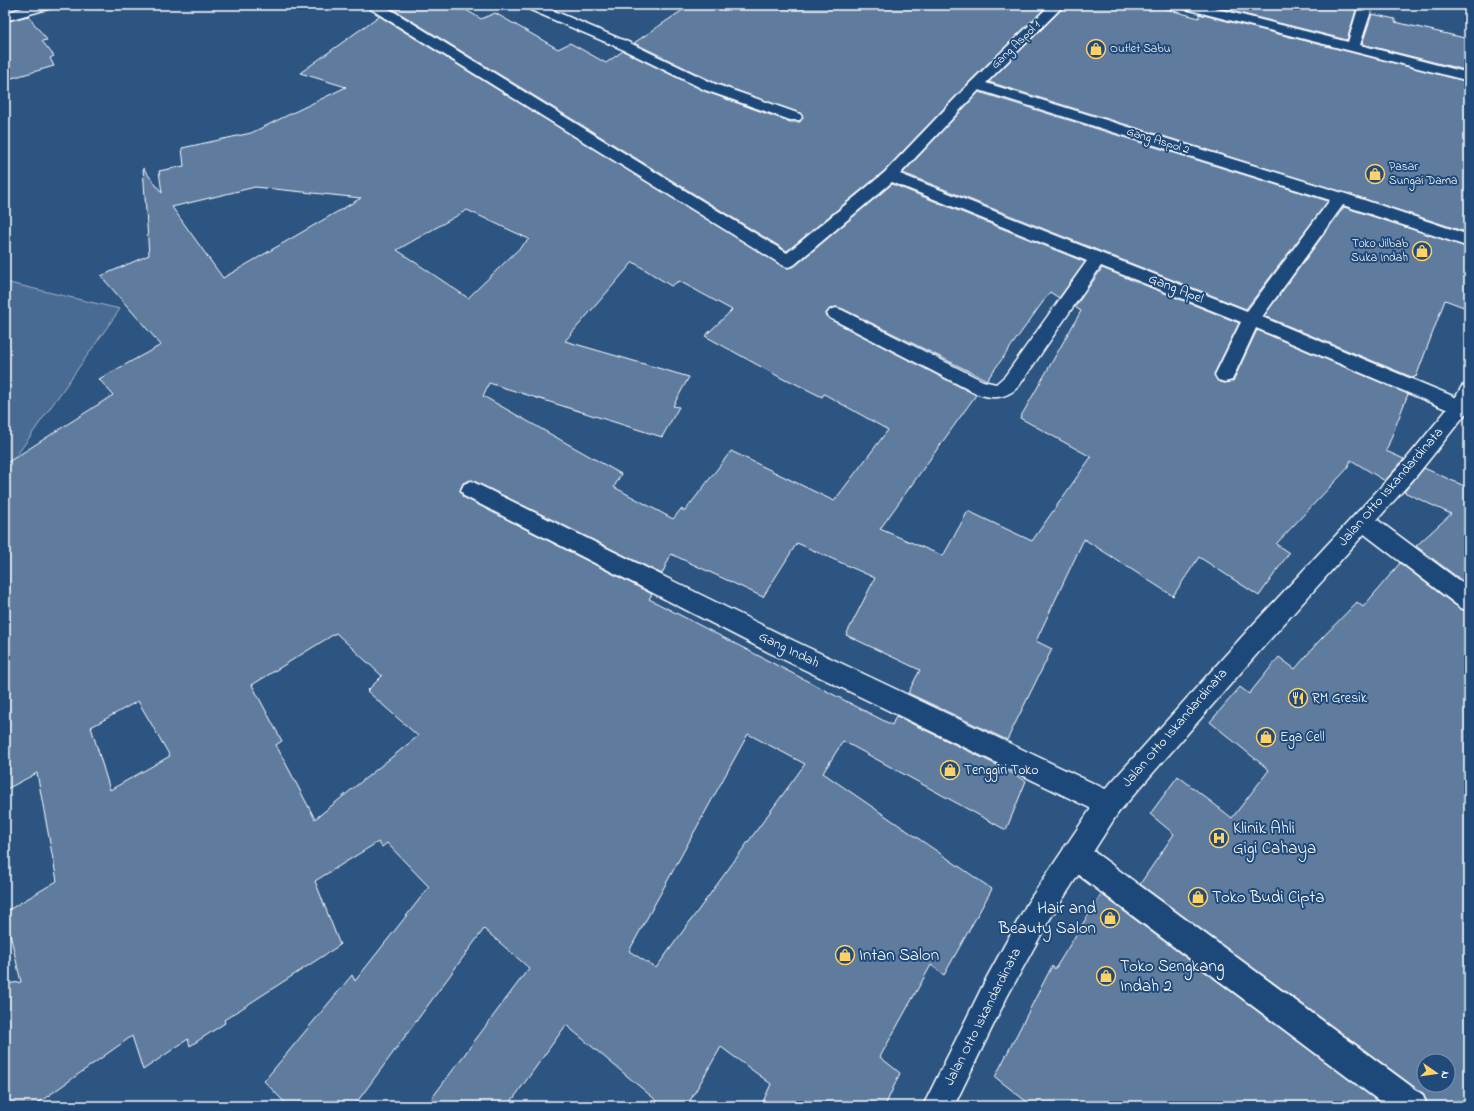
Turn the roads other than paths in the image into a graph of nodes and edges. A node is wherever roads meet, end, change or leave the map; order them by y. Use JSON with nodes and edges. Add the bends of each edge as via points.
{"nodes":[{"id":1,"x":46,"y":5,"type":"edge"},
{"id":2,"x":374,"y":5,"type":"edge"},
{"id":3,"x":530,"y":5,"type":"edge"},
{"id":4,"x":1057,"y":5,"type":"edge"},
{"id":5,"x":1187,"y":5,"type":"edge"},
{"id":6,"x":1366,"y":5,"type":"edge"},
{"id":7,"x":5,"y":17,"type":"edge"},
{"id":8,"x":1353,"y":47,"type":"junction"},
{"id":9,"x":1469,"y":77,"type":"edge"},
{"id":10,"x":976,"y":85,"type":"junction"},
{"id":11,"x":795,"y":117,"type":"dead end"},
{"id":12,"x":890,"y":176,"type":"junction"},
{"id":13,"x":1340,"y":198,"type":"junction"},
{"id":14,"x":1469,"y":241,"type":"edge"},
{"id":15,"x":1098,"y":258,"type":"junction"},
{"id":16,"x":836,"y":314,"type":"dead end"},
{"id":17,"x":1251,"y":319,"type":"junction"},
{"id":18,"x":1225,"y":375,"type":"dead end"},
{"id":19,"x":1464,"y":399,"type":"edge"},
{"id":20,"x":471,"y":490,"type":"dead end"},
{"id":21,"x":1363,"y":520,"type":"junction"},
{"id":22,"x":1469,"y":601,"type":"edge"},
{"id":23,"x":1109,"y":804,"type":"junction"},
{"id":24,"x":1075,"y":855,"type":"junction"},
{"id":25,"x":938,"y":1106,"type":"edge"},
{"id":26,"x":1412,"y":1106,"type":"edge"}],
"edges":[{"from":1,"to":7,"type":"street"},
{"from":2,"to":12,"type":"street","name":"Gang Aspol 1","via":[[788,261]]},
{"from":3,"to":11,"type":"lane","via":[[626,46],[710,87]]},
{"from":4,"to":10,"type":"street","name":"Gang Aspol 1"},
{"from":5,"to":8,"type":"street"},
{"from":6,"to":8,"type":"street"},
{"from":8,"to":9,"type":"street"},
{"from":10,"to":12,"type":"street","name":"Gang Aspol 1"},
{"from":10,"to":13,"type":"street","name":"Gang Aspol 2"},
{"from":12,"to":15,"type":"street","name":"Gang Apel"},
{"from":13,"to":14,"type":"street","name":"Gang Aspol 2"},
{"from":13,"to":17,"type":"street"},
{"from":15,"to":16,"type":"street","via":[[1012,381],[1000,391],[993,392],[976,386]]},
{"from":15,"to":17,"type":"street","name":"Gang Apel"},
{"from":17,"to":18,"type":"street"},
{"from":17,"to":19,"type":"street","name":"Gang Apel"},
{"from":19,"to":21,"type":"street","name":"Jalan Otto Iskandardinata","via":[[1410,469]]},
{"from":20,"to":23,"type":"street","name":"Gang Indah","via":[[778,645]]},
{"from":21,"to":22,"type":"street"},
{"from":21,"to":23,"type":"street","name":"Jalan Otto Iskandardinata"},
{"from":23,"to":24,"type":"street","name":"Jalan Otto Iskandardinata"},
{"from":24,"to":25,"type":"street","name":"Jalan Otto Iskandardinata","via":[[1038,912],[997,987]]},
{"from":24,"to":26,"type":"street"}]}
